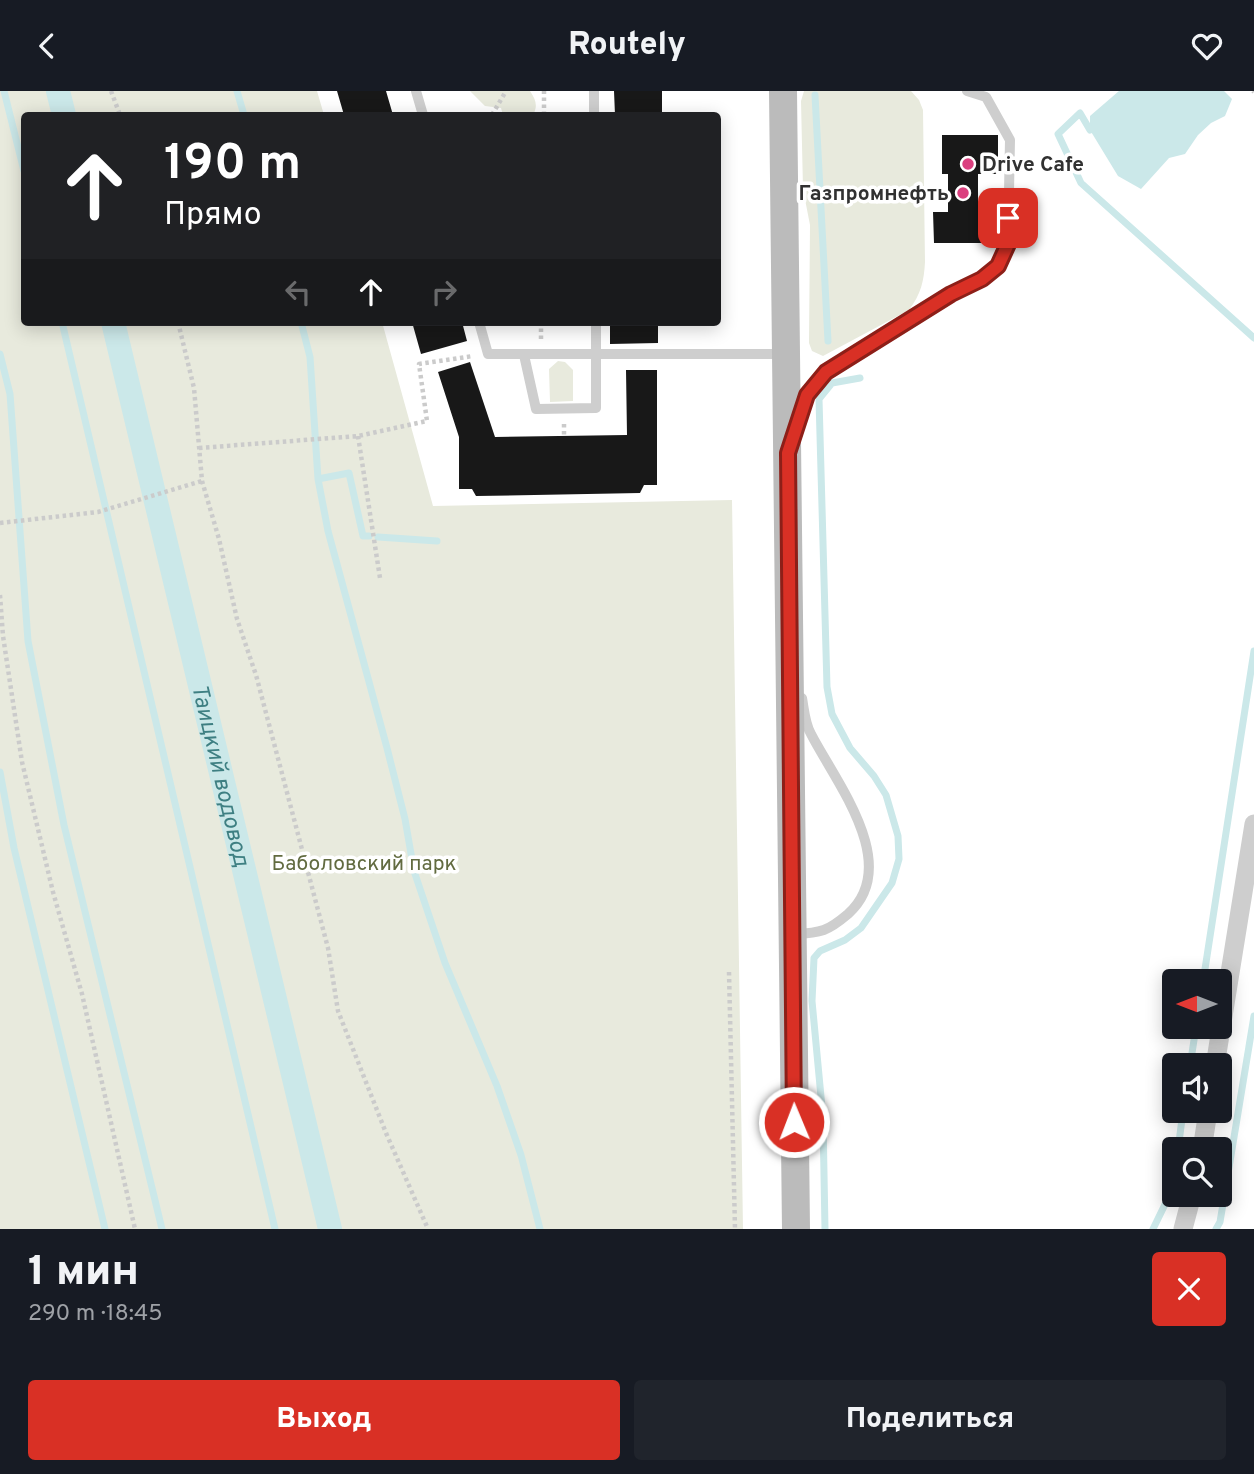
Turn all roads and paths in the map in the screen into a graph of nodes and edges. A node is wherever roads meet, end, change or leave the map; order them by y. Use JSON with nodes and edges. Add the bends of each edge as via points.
{"nodes":[{"id":1,"x":111,"y":91,"type":"edge"},
{"id":2,"x":416,"y":91,"type":"edge"},
{"id":3,"x":506,"y":91,"type":"edge"},
{"id":4,"x":544,"y":91,"type":"edge"},
{"id":5,"x":594,"y":91,"type":"edge"},
{"id":6,"x":783,"y":91,"type":"edge"},
{"id":7,"x":967,"y":91,"type":"edge"},
{"id":8,"x":119,"y":112,"type":"edge"},
{"id":9,"x":422,"y":112,"type":"edge"},
{"id":10,"x":494,"y":112,"type":"edge"},
{"id":11,"x":544,"y":112,"type":"edge"},
{"id":12,"x":594,"y":112,"type":"edge"},
{"id":13,"x":179,"y":326,"type":"edge"},
{"id":14,"x":480,"y":326,"type":"edge"},
{"id":15,"x":596,"y":326,"type":"edge"},
{"id":16,"x":488,"y":354,"type":"junction"},
{"id":17,"x":787,"y":354,"type":"junction"},
{"id":18,"x":524,"y":355,"type":"junction"},
{"id":19,"x":597,"y":356,"type":"junction"},
{"id":20,"x":358,"y":436,"type":"junction"},
{"id":21,"x":199,"y":448,"type":"junction"},
{"id":22,"x":788,"y":453,"type":"junction"},
{"id":23,"x":202,"y":481,"type":"junction"},
{"id":24,"x":0,"y":523,"type":"edge"},
{"id":25,"x":380,"y":578,"type":"dead end"},
{"id":26,"x":0,"y":595,"type":"edge"},
{"id":27,"x":790,"y":647,"type":"junction"},
{"id":28,"x":1254,"y":824,"type":"edge"},
{"id":29,"x":791,"y":934,"type":"junction"},
{"id":30,"x":729,"y":972,"type":"dead end"},
{"id":31,"x":1217,"y":1053,"type":"edge"},
{"id":32,"x":1189,"y":1207,"type":"edge"},
{"id":33,"x":135,"y":1229,"type":"edge"},
{"id":34,"x":428,"y":1229,"type":"edge"},
{"id":35,"x":735,"y":1229,"type":"edge"},
{"id":36,"x":796,"y":1229,"type":"edge"},
{"id":37,"x":1183,"y":1229,"type":"edge"}],
"edges":[{"from":1,"to":8,"type":"path"},
{"from":2,"to":9,"type":"lane"},
{"from":3,"to":10,"type":"path"},
{"from":4,"to":11,"type":"path"},
{"from":5,"to":12,"type":"lane"},
{"from":6,"to":17,"type":"main road"},
{"from":7,"to":22,"type":"lane","via":[[986,97],[1010,140],[1008,244],[998,266],[826,372],[807,395]]},
{"from":13,"to":21,"type":"path","via":[[194,388]]},
{"from":14,"to":16,"type":"lane"},
{"from":15,"to":19,"type":"lane"},
{"from":16,"to":18,"type":"lane"},
{"from":16,"to":20,"type":"path","via":[[419,364],[427,421]]},
{"from":17,"to":19,"type":"lane"},
{"from":17,"to":22,"type":"main road"},
{"from":18,"to":19,"type":"lane"},
{"from":18,"to":19,"type":"lane","via":[[536,409],[596,408]]},
{"from":20,"to":21,"type":"path"},
{"from":20,"to":25,"type":"path"},
{"from":21,"to":23,"type":"path"},
{"from":22,"to":27,"type":"main road"},
{"from":23,"to":24,"type":"path","via":[[98,512]]},
{"from":23,"to":34,"type":"path","via":[[328,948],[338,1011]]},
{"from":26,"to":33,"type":"path","via":[[22,762],[82,994]]},
{"from":27,"to":29,"type":"main road"},
{"from":27,"to":29,"type":"lane","via":[[809,731],[844,790],[868,859],[867,883],[854,908],[830,930]]},
{"from":28,"to":31,"type":"street"},
{"from":29,"to":36,"type":"main road"},
{"from":30,"to":35,"type":"path"},
{"from":32,"to":37,"type":"street"}]}
